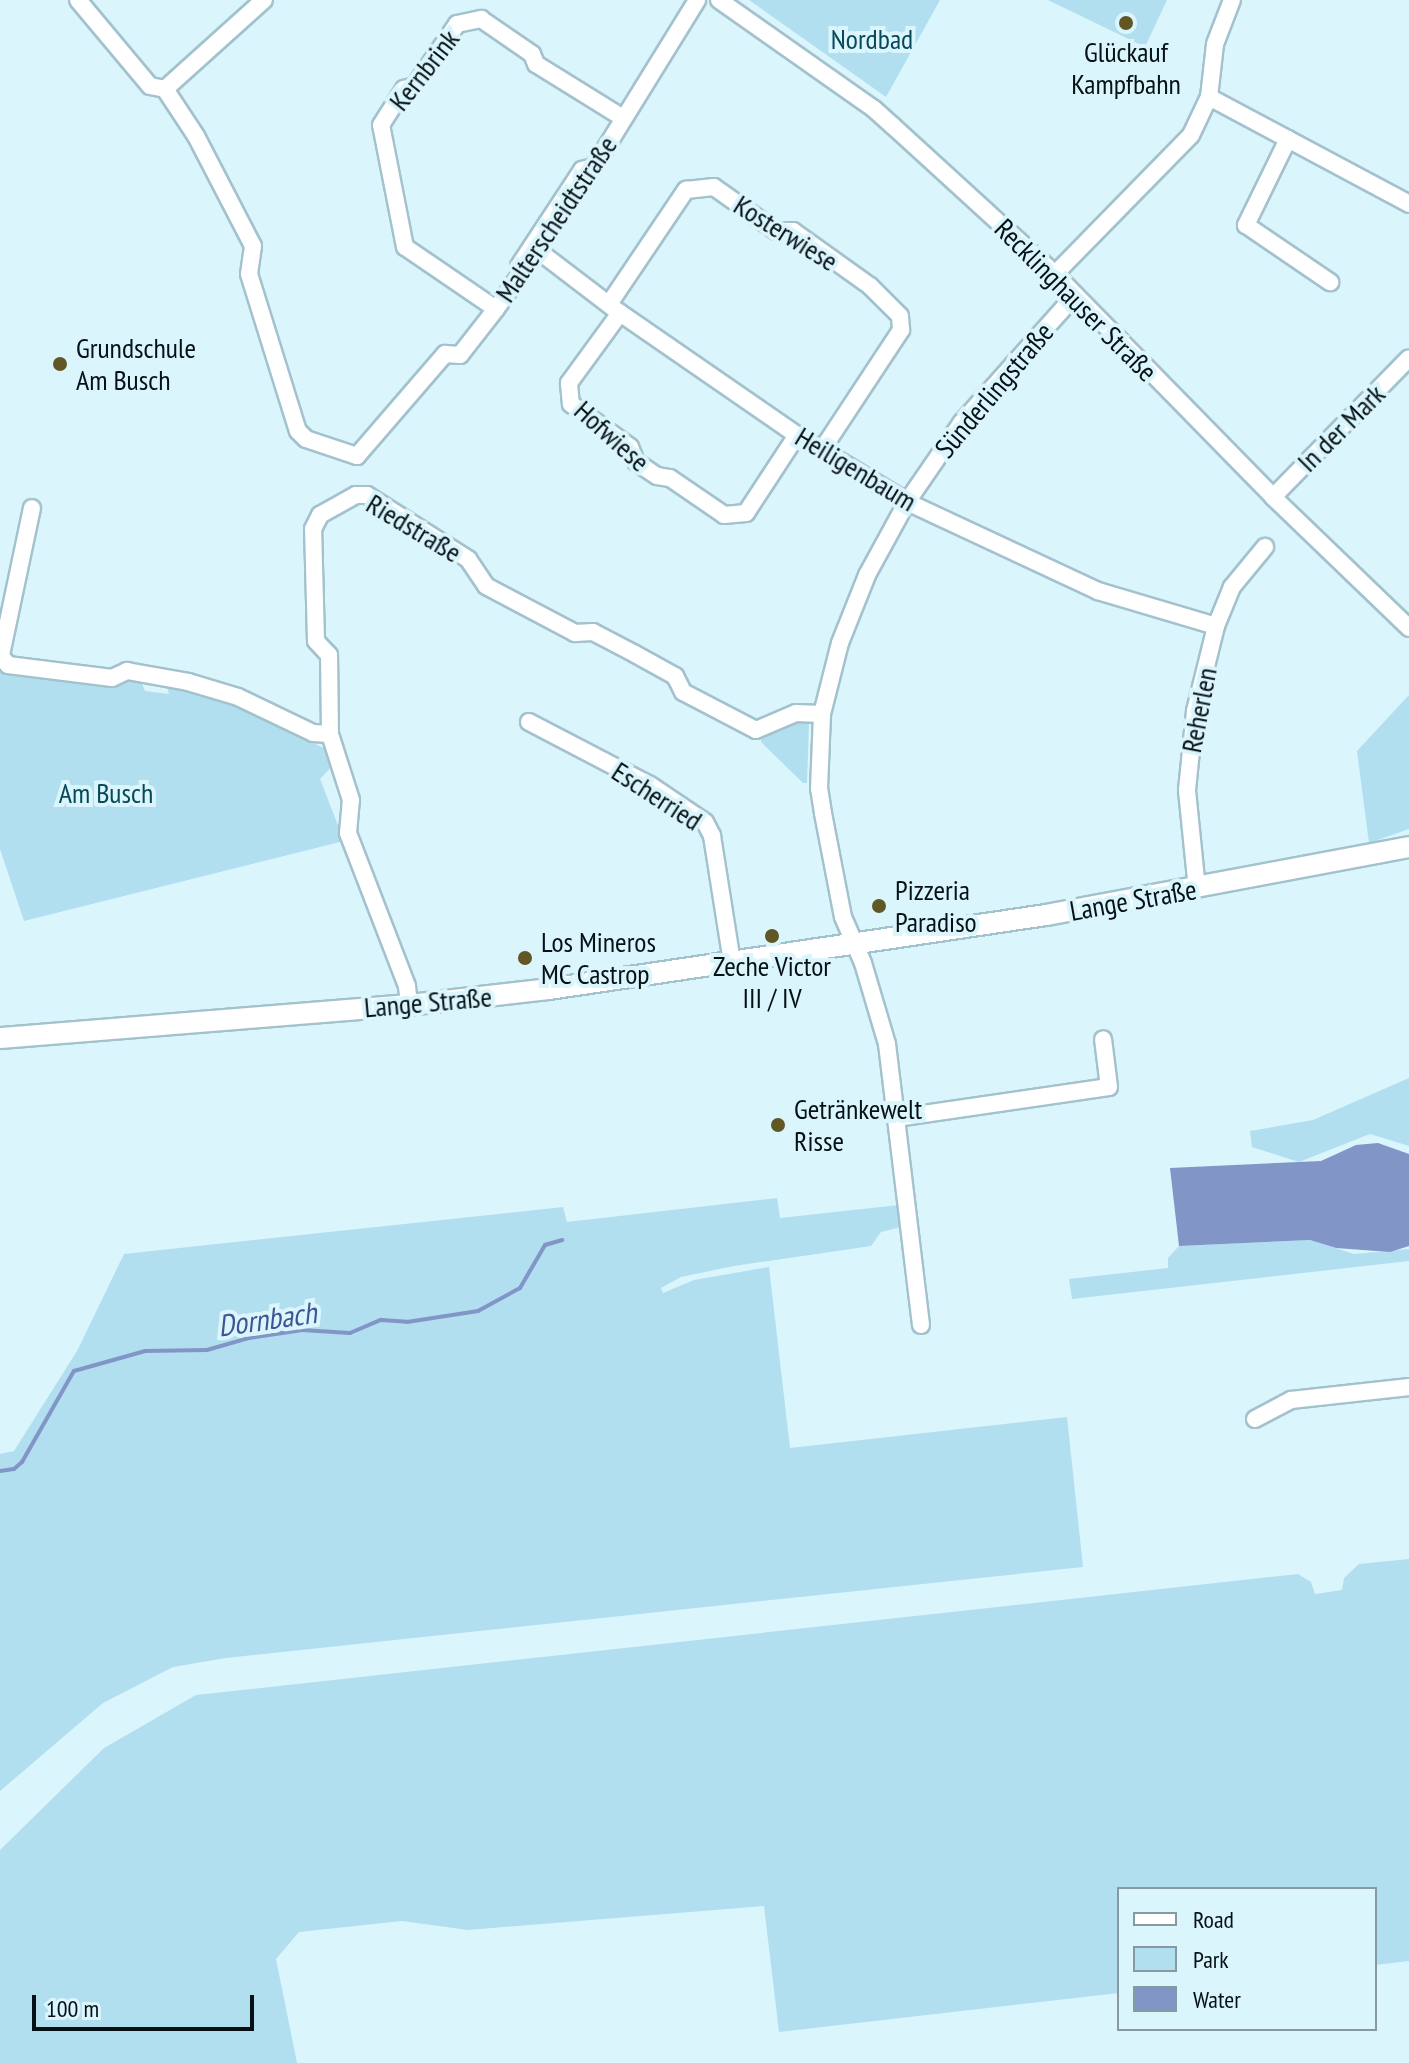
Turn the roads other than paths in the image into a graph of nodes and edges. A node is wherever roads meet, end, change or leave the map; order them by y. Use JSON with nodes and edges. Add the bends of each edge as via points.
{"nodes":[{"id":1,"x":78,"y":0,"type":"edge"},
{"id":2,"x":264,"y":0,"type":"edge"},
{"id":3,"x":697,"y":0,"type":"edge"},
{"id":4,"x":719,"y":0,"type":"edge"},
{"id":5,"x":1232,"y":0,"type":"edge"},
{"id":6,"x":165,"y":89,"type":"junction"},
{"id":7,"x":1209,"y":97,"type":"junction"},
{"id":8,"x":623,"y":118,"type":"junction"},
{"id":9,"x":1288,"y":139,"type":"junction"},
{"id":10,"x":1409,"y":204,"type":"edge"},
{"id":11,"x":532,"y":246,"type":"junction"},
{"id":12,"x":1055,"y":274,"type":"junction"},
{"id":13,"x":1330,"y":282,"type":"dead end"},
{"id":14,"x":1075,"y":295,"type":"junction"},
{"id":15,"x":496,"y":309,"type":"junction"},
{"id":16,"x":614,"y":309,"type":"junction"},
{"id":17,"x":1409,"y":358,"type":"edge"},
{"id":18,"x":797,"y":435,"type":"junction"},
{"id":19,"x":822,"y":450,"type":"junction"},
{"id":20,"x":1273,"y":497,"type":"junction"},
{"id":21,"x":907,"y":502,"type":"junction"},
{"id":22,"x":32,"y":508,"type":"dead end"},
{"id":23,"x":1265,"y":547,"type":"dead end"},
{"id":24,"x":1216,"y":626,"type":"junction"},
{"id":25,"x":1409,"y":628,"type":"edge"},
{"id":26,"x":0,"y":655,"type":"edge"},
{"id":27,"x":822,"y":714,"type":"junction"},
{"id":28,"x":529,"y":722,"type":"dead end"},
{"id":29,"x":330,"y":734,"type":"junction"},
{"id":30,"x":1409,"y":847,"type":"edge"},
{"id":31,"x":1197,"y":889,"type":"junction"},
{"id":32,"x":854,"y":942,"type":"junction"},
{"id":33,"x":732,"y":962,"type":"junction"},
{"id":34,"x":409,"y":1005,"type":"junction"},
{"id":35,"x":0,"y":1038,"type":"edge"},
{"id":36,"x":1103,"y":1039,"type":"dead end"},
{"id":37,"x":896,"y":1118,"type":"junction"},
{"id":38,"x":921,"y":1325,"type":"dead end"},
{"id":39,"x":1409,"y":1387,"type":"edge"},
{"id":40,"x":1255,"y":1419,"type":"dead end"}],
"edges":[{"from":1,"to":6,"type":"street","via":[[150,86]]},
{"from":2,"to":6,"type":"street"},
{"from":3,"to":8,"type":"street","name":"Malterscheidtstraße"},
{"from":4,"to":12,"type":"street","name":"Recklinghauser Straße","via":[[874,109]]},
{"from":5,"to":7,"type":"street","via":[[1215,44]]},
{"from":6,"to":15,"type":"street","name":"Malterscheidtstraße","via":[[196,136],[253,246],[249,274],[298,431],[306,439],[352,455],[364,451],[445,354],[460,355]]},
{"from":7,"to":9,"type":"street"},
{"from":7,"to":12,"type":"street","via":[[1191,135]]},
{"from":8,"to":11,"type":"street","name":"Malterscheidtstraße","via":[[594,167],[582,170]]},
{"from":8,"to":15,"type":"street","name":"Kernbrink","via":[[536,64],[532,54],[481,19],[457,24],[415,86],[404,89],[381,125],[405,247]]},
{"from":9,"to":10,"type":"street"},
{"from":9,"to":13,"type":"street","via":[[1246,225]]},
{"from":11,"to":15,"type":"street","name":"Malterscheidtstraße"},
{"from":11,"to":16,"type":"street","name":"Heiligenbaum"},
{"from":12,"to":14,"type":"street","name":"Recklinghauser Straße"},
{"from":14,"to":20,"type":"street","name":"Recklinghauser Straße"},
{"from":14,"to":21,"type":"street","name":"Sünderlingstraße","via":[[962,422]]},
{"from":16,"to":18,"type":"street","name":"Heiligenbaum"},
{"from":16,"to":18,"type":"street","name":"Hofwiese","via":[[569,383],[571,404],[630,447],[636,462],[724,515],[746,513]]},
{"from":16,"to":19,"type":"street","name":"Kosterwiese","via":[[686,190],[714,187],[776,231],[793,231],[870,286],[900,316],[901,330]]},
{"from":17,"to":20,"type":"street","name":"In der Mark"},
{"from":18,"to":19,"type":"street","name":"Heiligenbaum"},
{"from":19,"to":21,"type":"street","name":"Heiligenbaum"},
{"from":20,"to":25,"type":"street","name":"Recklinghauser Straße"},
{"from":21,"to":24,"type":"street","name":"Heiligenbaum","via":[[1098,591]]},
{"from":21,"to":27,"type":"street","name":"Sünderlingstraße","via":[[867,575],[840,643]]},
{"from":22,"to":26,"type":"street"},
{"from":23,"to":24,"type":"street","name":"Reherlen","via":[[1232,587]]},
{"from":24,"to":31,"type":"street","name":"Reherlen","via":[[1189,747],[1187,790]]},
{"from":26,"to":29,"type":"street","via":[[8,665],[112,678],[127,671],[188,682],[238,697],[313,733]]},
{"from":27,"to":29,"type":"street","name":"Riedstraße","via":[[796,713],[756,730],[683,692],[675,676],[635,654],[593,632],[575,633],[486,586],[468,559],[360,494],[320,515],[313,529],[316,641],[329,655]]},
{"from":27,"to":32,"type":"street","name":"Sünderlingstraße","via":[[819,789],[843,917]]},
{"from":28,"to":33,"type":"street","name":"Escherried","via":[[650,785],[705,822],[712,836]]},
{"from":29,"to":34,"type":"street","name":"Riedstraße","via":[[351,800],[348,833],[407,986]]},
{"from":30,"to":31,"type":"main road","name":"Lange Straße"},
{"from":31,"to":32,"type":"main road","name":"Lange Straße"},
{"from":32,"to":33,"type":"main road","name":"Lange Straße"},
{"from":32,"to":37,"type":"street","via":[[887,1044]]},
{"from":33,"to":34,"type":"main road","name":"Lange Straße"},
{"from":34,"to":35,"type":"main road","name":"Lange Straße"},
{"from":36,"to":37,"type":"street","via":[[1109,1087]]},
{"from":37,"to":38,"type":"street"},
{"from":39,"to":40,"type":"street","via":[[1291,1400]]}]}
